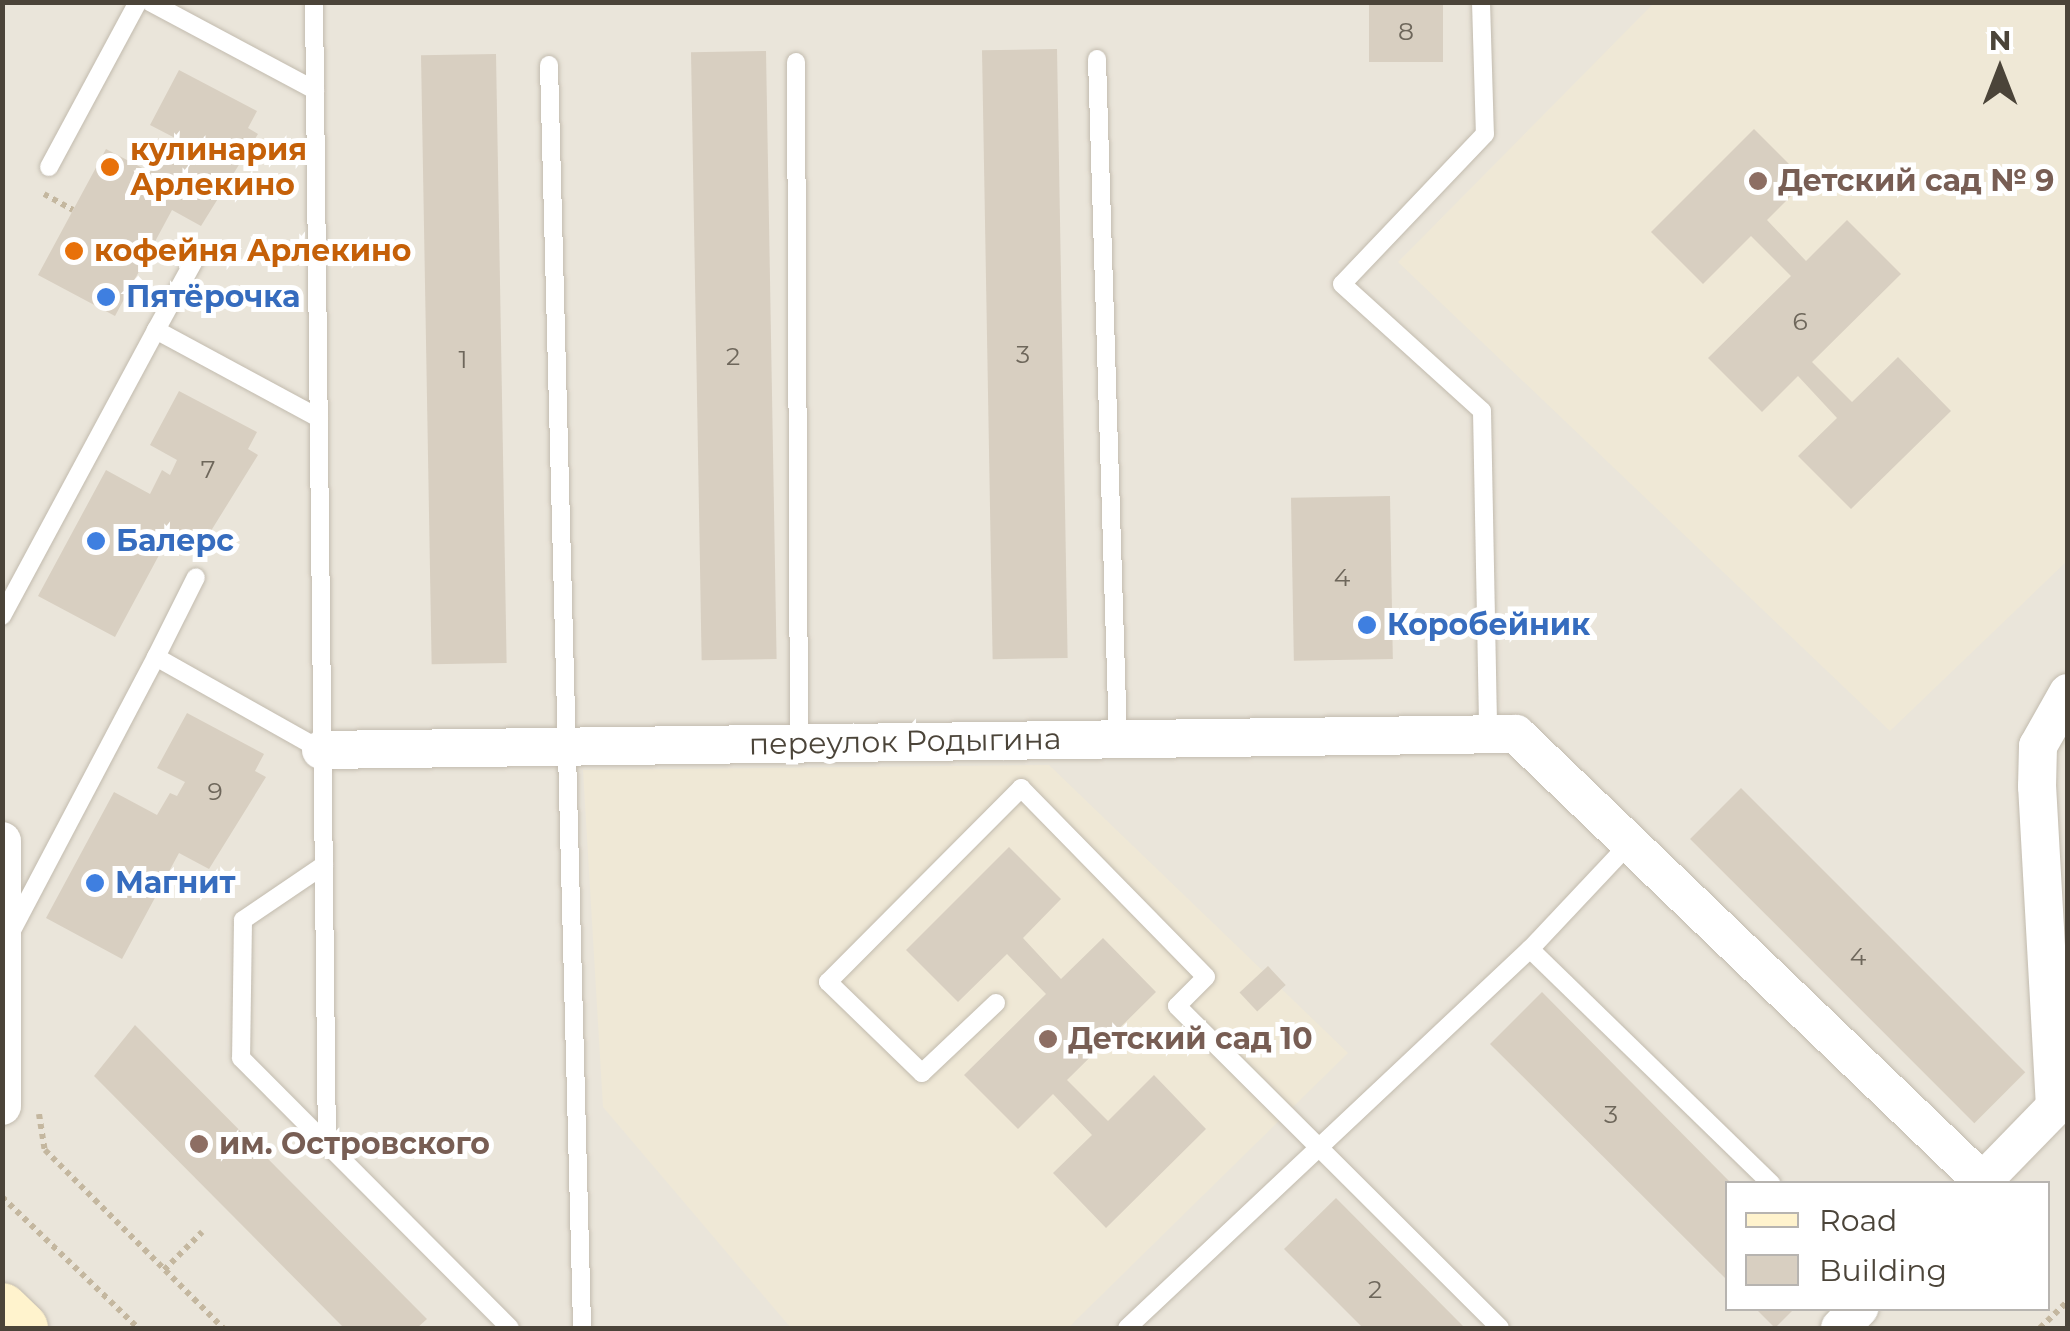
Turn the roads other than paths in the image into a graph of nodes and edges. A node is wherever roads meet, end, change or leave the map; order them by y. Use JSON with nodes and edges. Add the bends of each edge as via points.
{"nodes":[{"id":1,"x":138,"y":2,"type":"edge"},
{"id":2,"x":150,"y":2,"type":"edge"},
{"id":3,"x":314,"y":2,"type":"edge"},
{"id":4,"x":1481,"y":2,"type":"edge"},
{"id":5,"x":1098,"y":58,"type":"dead end"},
{"id":6,"x":796,"y":62,"type":"dead end"},
{"id":7,"x":549,"y":65,"type":"dead end"},
{"id":8,"x":315,"y":90,"type":"junction"},
{"id":9,"x":49,"y":167,"type":"dead end"},
{"id":10,"x":195,"y":259,"type":"dead end"},
{"id":11,"x":156,"y":330,"type":"junction"},
{"id":12,"x":319,"y":418,"type":"junction"},
{"id":13,"x":196,"y":577,"type":"dead end"},
{"id":14,"x":2,"y":616,"type":"edge"},
{"id":15,"x":156,"y":657,"type":"junction"},
{"id":16,"x":2068,"y":693,"type":"edge"},
{"id":17,"x":1488,"y":734,"type":"junction"},
{"id":18,"x":1118,"y":740,"type":"junction"},
{"id":19,"x":799,"y":744,"type":"junction"},
{"id":20,"x":564,"y":747,"type":"junction"},
{"id":21,"x":322,"y":750,"type":"junction"},
{"id":22,"x":2,"y":842,"type":"edge"},
{"id":23,"x":1630,"y":843,"type":"junction"},
{"id":24,"x":324,"y":866,"type":"junction"},
{"id":25,"x":5,"y":943,"type":"junction"},
{"id":26,"x":1530,"y":949,"type":"junction"},
{"id":27,"x":996,"y":1002,"type":"dead end"},
{"id":28,"x":19,"y":1103,"type":"edge"},
{"id":29,"x":2061,"y":1108,"type":"edge"},
{"id":30,"x":327,"y":1145,"type":"junction"},
{"id":31,"x":1316,"y":1146,"type":"junction"},
{"id":32,"x":1769,"y":1181,"type":"edge"},
{"id":33,"x":1980,"y":1181,"type":"edge"},
{"id":34,"x":1982,"y":1181,"type":"edge"},
{"id":35,"x":2,"y":1309,"type":"edge"},
{"id":36,"x":22,"y":1328,"type":"edge"},
{"id":37,"x":510,"y":1328,"type":"edge"},
{"id":38,"x":582,"y":1328,"type":"edge"},
{"id":39,"x":1127,"y":1328,"type":"edge"},
{"id":40,"x":1500,"y":1328,"type":"edge"}],
"edges":[{"from":1,"to":9,"type":"lane"},
{"from":2,"to":8,"type":"lane"},
{"from":3,"to":8,"type":"lane"},
{"from":4,"to":17,"type":"lane","via":[[1485,134],[1342,284],[1482,411]]},
{"from":5,"to":18,"type":"lane"},
{"from":6,"to":19,"type":"lane"},
{"from":7,"to":20,"type":"lane"},
{"from":8,"to":12,"type":"lane"},
{"from":10,"to":11,"type":"lane"},
{"from":11,"to":12,"type":"lane"},
{"from":11,"to":14,"type":"lane"},
{"from":12,"to":21,"type":"lane"},
{"from":13,"to":15,"type":"lane"},
{"from":15,"to":21,"type":"lane"},
{"from":15,"to":25,"type":"lane"},
{"from":16,"to":29,"type":"street","via":[[2038,746],[2036,787]]},
{"from":17,"to":18,"type":"street","name":"переулок Родыгина"},
{"from":17,"to":23,"type":"street","via":[[1516,734]]},
{"from":18,"to":19,"type":"street","name":"переулок Родыгина"},
{"from":19,"to":20,"type":"street","name":"переулок Родыгина"},
{"from":20,"to":21,"type":"street","name":"переулок Родыгина"},
{"from":20,"to":38,"type":"lane"},
{"from":21,"to":24,"type":"lane"},
{"from":22,"to":25,"type":"street"},
{"from":23,"to":26,"type":"lane"},
{"from":23,"to":33,"type":"street"},
{"from":24,"to":30,"type":"lane"},
{"from":24,"to":30,"type":"lane","via":[[243,920],[242,1058]]},
{"from":25,"to":28,"type":"street"},
{"from":26,"to":31,"type":"lane"},
{"from":26,"to":32,"type":"lane"},
{"from":27,"to":31,"type":"lane","via":[[922,1074],[828,982],[1021,788],[1206,977],[1178,1006]]},
{"from":29,"to":34,"type":"street"},
{"from":30,"to":37,"type":"lane"},
{"from":31,"to":39,"type":"lane"},
{"from":31,"to":40,"type":"lane"},
{"from":35,"to":36,"type":"main road"}]}
